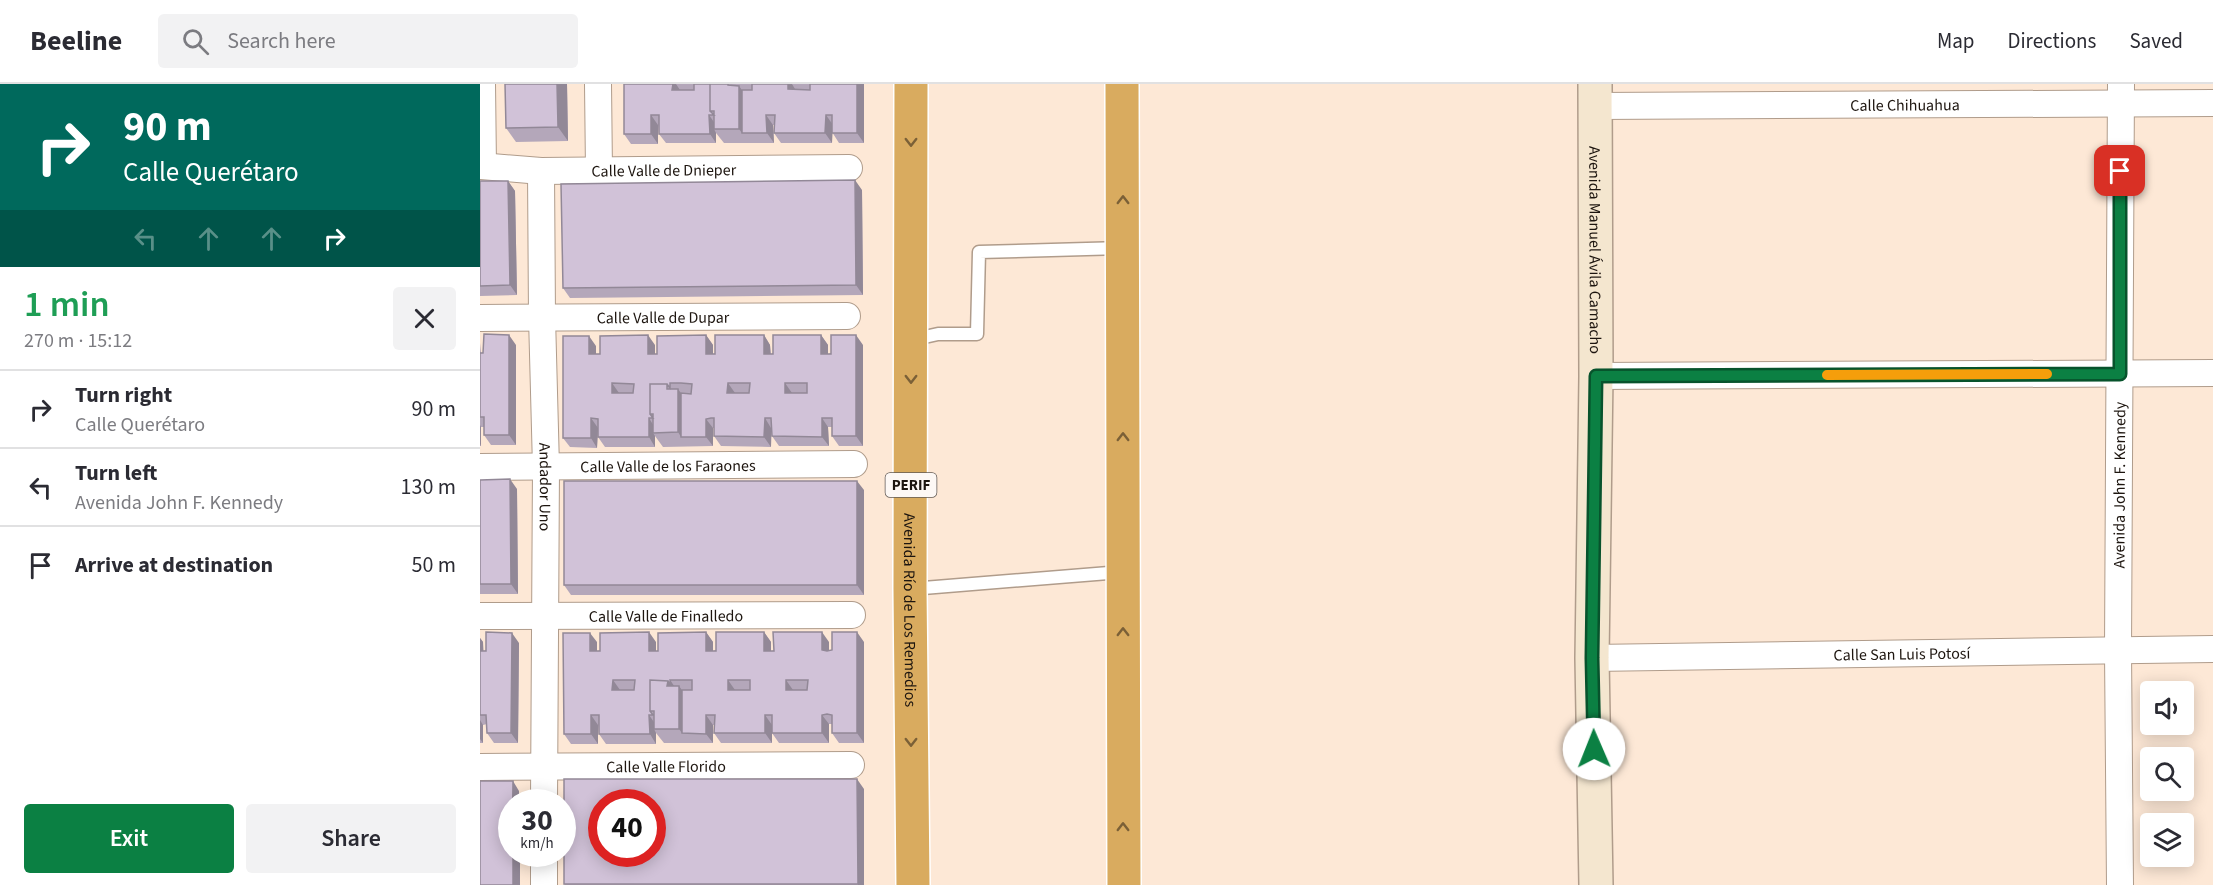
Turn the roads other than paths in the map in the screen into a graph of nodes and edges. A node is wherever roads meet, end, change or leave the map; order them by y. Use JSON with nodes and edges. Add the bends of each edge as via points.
{"nodes":[{"id":1,"x":482,"y":84,"type":"edge"},
{"id":2,"x":598,"y":84,"type":"edge"},
{"id":3,"x":911,"y":84,"type":"edge"},
{"id":4,"x":1122,"y":84,"type":"edge"},
{"id":5,"x":2121,"y":94,"type":"edge"},
{"id":6,"x":1595,"y":95,"type":"edge"},
{"id":7,"x":2213,"y":103,"type":"edge"},
{"id":8,"x":482,"y":166,"type":"edge"},
{"id":9,"x":849,"y":168,"type":"dead end"},
{"id":10,"x":541,"y":171,"type":"junction"},
{"id":11,"x":598,"y":171,"type":"junction"},
{"id":12,"x":1123,"y":248,"type":"junction"},
{"id":13,"x":847,"y":316,"type":"dead end"},
{"id":14,"x":542,"y":317,"type":"junction"},
{"id":15,"x":480,"y":318,"type":"edge"},
{"id":16,"x":910,"y":340,"type":"junction"},
{"id":17,"x":2213,"y":373,"type":"edge"},
{"id":18,"x":2120,"y":374,"type":"junction"},
{"id":19,"x":1596,"y":376,"type":"junction"},
{"id":20,"x":854,"y":464,"type":"dead end"},
{"id":21,"x":546,"y":466,"type":"junction"},
{"id":22,"x":480,"y":467,"type":"edge"},
{"id":23,"x":1123,"y":572,"type":"junction"},
{"id":24,"x":910,"y":589,"type":"junction"},
{"id":25,"x":852,"y":615,"type":"dead end"},
{"id":26,"x":480,"y":616,"type":"edge"},
{"id":27,"x":545,"y":616,"type":"junction"},
{"id":28,"x":2213,"y":650,"type":"edge"},
{"id":29,"x":2118,"y":651,"type":"junction"},
{"id":30,"x":1592,"y":658,"type":"junction"},
{"id":31,"x":851,"y":765,"type":"dead end"},
{"id":32,"x":480,"y":767,"type":"edge"},
{"id":33,"x":545,"y":767,"type":"junction"},
{"id":34,"x":544,"y":789,"type":"edge"},
{"id":35,"x":544,"y":867,"type":"edge"},
{"id":36,"x":544,"y":885,"type":"edge"},
{"id":37,"x":913,"y":885,"type":"edge"},
{"id":38,"x":1124,"y":885,"type":"edge"},
{"id":39,"x":1596,"y":885,"type":"edge"},
{"id":40,"x":2121,"y":885,"type":"edge"}],
"edges":[{"from":1,"to":8,"type":"street"},
{"from":2,"to":11,"type":"street"},
{"from":3,"to":16,"type":"highway","name":"Avenida Río de Los Remedios","number":"PERIF","one_way":true},
{"from":12,"to":4,"type":"highway","one_way":true},
{"from":5,"to":6,"type":"street","name":"Calle Chihuahua"},
{"from":5,"to":7,"type":"street","name":"Calle Chihuahua"},
{"from":5,"to":18,"type":"street","name":"Avenida John F. Kennedy"},
{"from":6,"to":19,"type":"street","name":"Avenida Manuel Ávila Camacho"},
{"from":8,"to":10,"type":"street","name":"Calle Valle de Dnieper"},
{"from":9,"to":11,"type":"street","name":"Calle Valle de Dnieper"},
{"from":10,"to":11,"type":"street","name":"Calle Valle de Dnieper"},
{"from":10,"to":14,"type":"street","name":"Andador Uno"},
{"from":12,"to":16,"type":"lane","via":[[979,252],[976,334],[938,334]]},
{"from":23,"to":12,"type":"highway","one_way":true},
{"from":13,"to":14,"type":"street","name":"Calle Valle de Dupar"},
{"from":14,"to":15,"type":"street","name":"Calle Valle de Dupar"},
{"from":14,"to":21,"type":"street","name":"Andador Uno"},
{"from":16,"to":24,"type":"highway","name":"Avenida Río de Los Remedios","number":"PERIF","one_way":true},
{"from":17,"to":18,"type":"street"},
{"from":18,"to":19,"type":"street"},
{"from":18,"to":29,"type":"street","name":"Avenida John F. Kennedy"},
{"from":19,"to":30,"type":"street","name":"Avenida Manuel Ávila Camacho"},
{"from":20,"to":21,"type":"street","name":"Calle Valle de los Faraones"},
{"from":21,"to":22,"type":"street","name":"Calle Valle de los Faraones"},
{"from":21,"to":27,"type":"street","name":"Andador Uno"},
{"from":23,"to":24,"type":"lane"},
{"from":38,"to":23,"type":"highway","one_way":true},
{"from":24,"to":37,"type":"highway","name":"Avenida Río de Los Remedios","number":"PERIF","one_way":true},
{"from":25,"to":27,"type":"street","name":"Calle Valle de Finalledo"},
{"from":26,"to":27,"type":"street","name":"Calle Valle de Finalledo"},
{"from":27,"to":33,"type":"street","name":"Andador Uno"},
{"from":28,"to":29,"type":"street","name":"Calle San Luis Potosí"},
{"from":29,"to":30,"type":"street","name":"Calle San Luis Potosí"},
{"from":29,"to":40,"type":"street","name":"Avenida John F. Kennedy"},
{"from":30,"to":39,"type":"street","name":"Avenida Manuel Ávila Camacho"},
{"from":31,"to":33,"type":"street","name":"Calle Valle Florido"},
{"from":32,"to":33,"type":"street","name":"Calle Valle Florido"},
{"from":33,"to":34,"type":"street","name":"Andador Uno"},
{"from":35,"to":36,"type":"street"}]}
